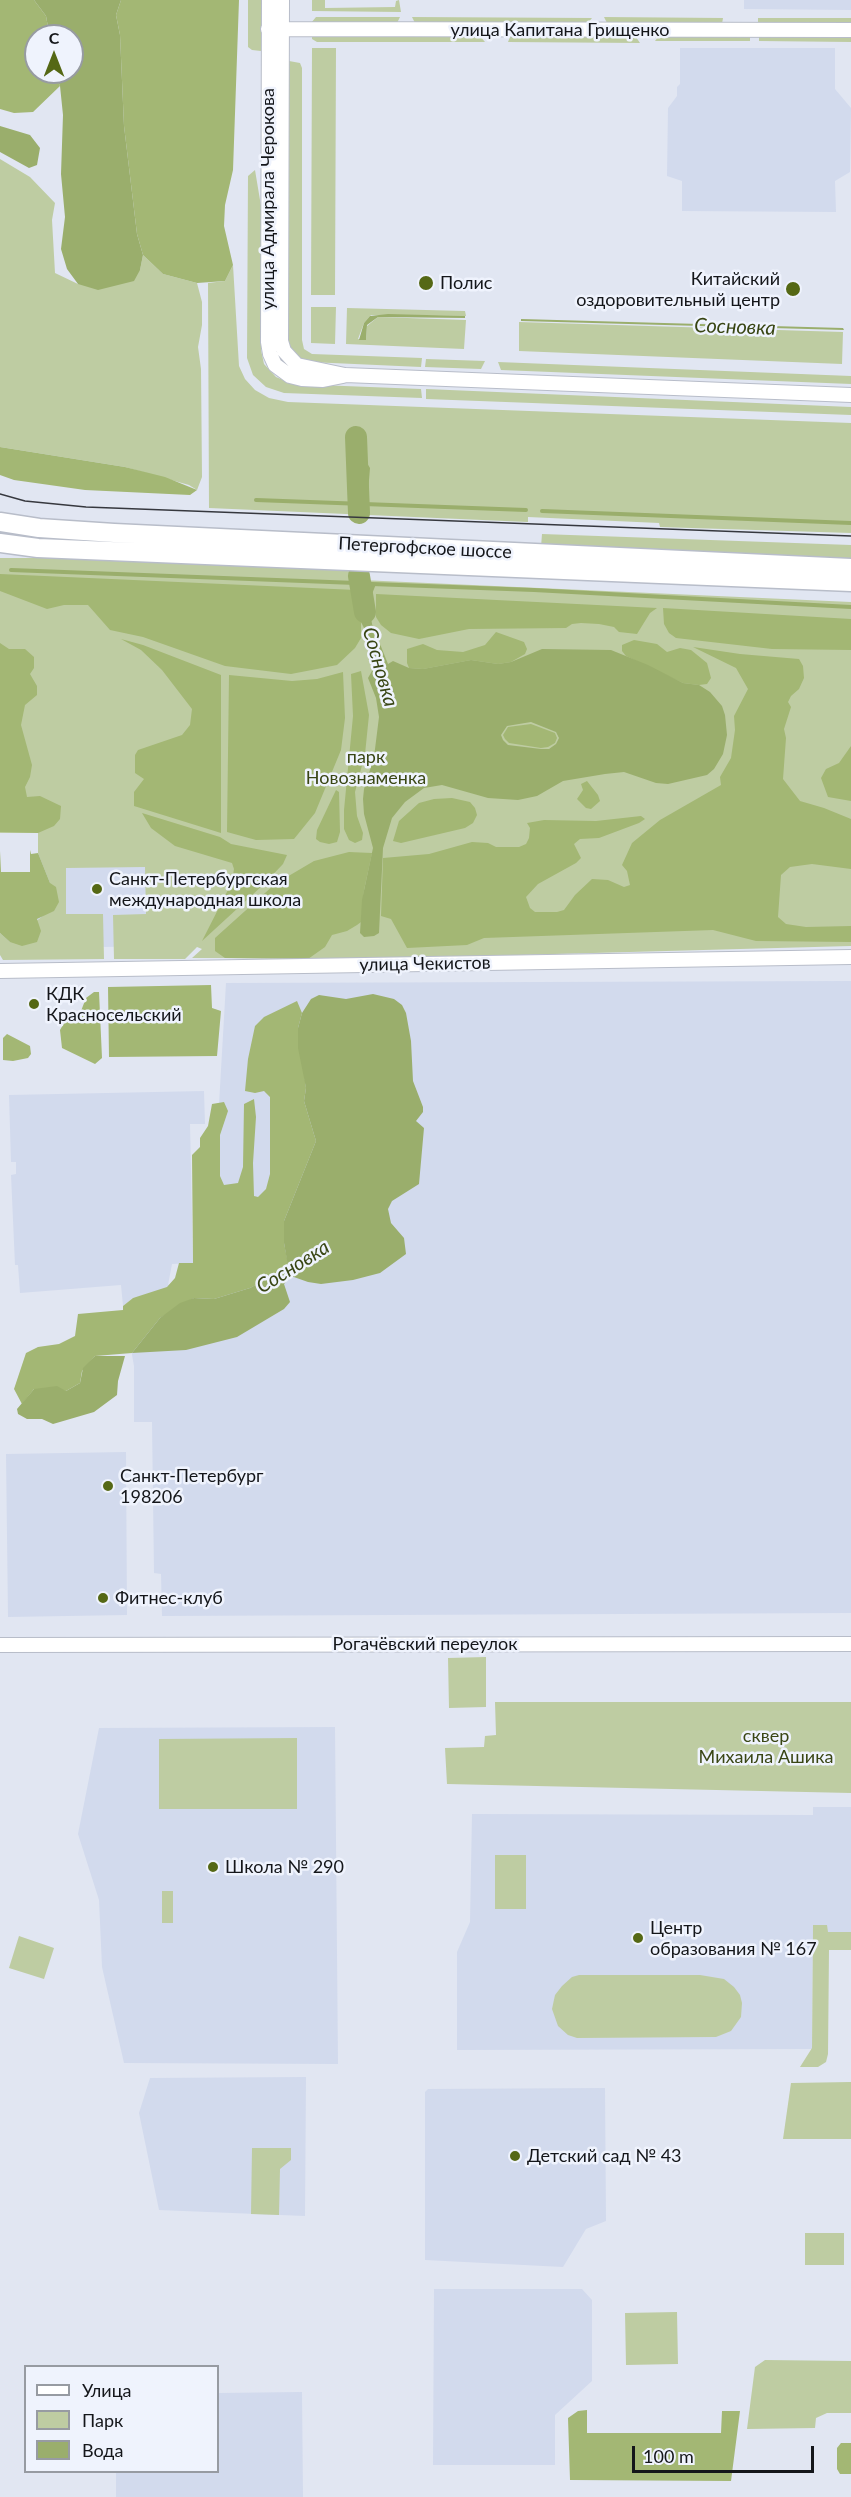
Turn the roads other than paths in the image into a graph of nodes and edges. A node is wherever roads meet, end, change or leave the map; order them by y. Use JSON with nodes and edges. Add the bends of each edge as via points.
{"nodes":[{"id":1,"x":269,"y":0,"type":"edge"},
{"id":2,"x":282,"y":0,"type":"edge"},
{"id":3,"x":275,"y":29,"type":"junction"},
{"id":4,"x":851,"y":30,"type":"edge"},
{"id":5,"x":851,"y":395,"type":"edge"},
{"id":6,"x":0,"y":522,"type":"edge"},
{"id":7,"x":4,"y":545,"type":"edge"},
{"id":8,"x":851,"y":568,"type":"edge"},
{"id":9,"x":851,"y":582,"type":"edge"},
{"id":10,"x":851,"y":957,"type":"edge"},
{"id":11,"x":0,"y":971,"type":"edge"},
{"id":12,"x":851,"y":1644,"type":"edge"},
{"id":13,"x":2,"y":1645,"type":"edge"}],
"edges":[{"from":1,"to":3,"type":"street","name":"улица Адмирала Черокова"},
{"from":2,"to":3,"type":"street","name":"улица Адмирала Черокова"},
{"from":3,"to":4,"type":"street","name":"улица Капитана Грищенко"},
{"from":3,"to":5,"type":"street","name":"улица Адмирала Черокова","via":[[281,341],[289,359],[303,373]]},
{"from":6,"to":8,"type":"main road","name":"Петергофское шоссе","via":[[114,533]]},
{"from":7,"to":9,"type":"main road","name":"Петергофское шоссе"},
{"from":10,"to":11,"type":"street","name":"улица Чекистов"},
{"from":12,"to":13,"type":"street","name":"Рогачёвский переулок"}]}
